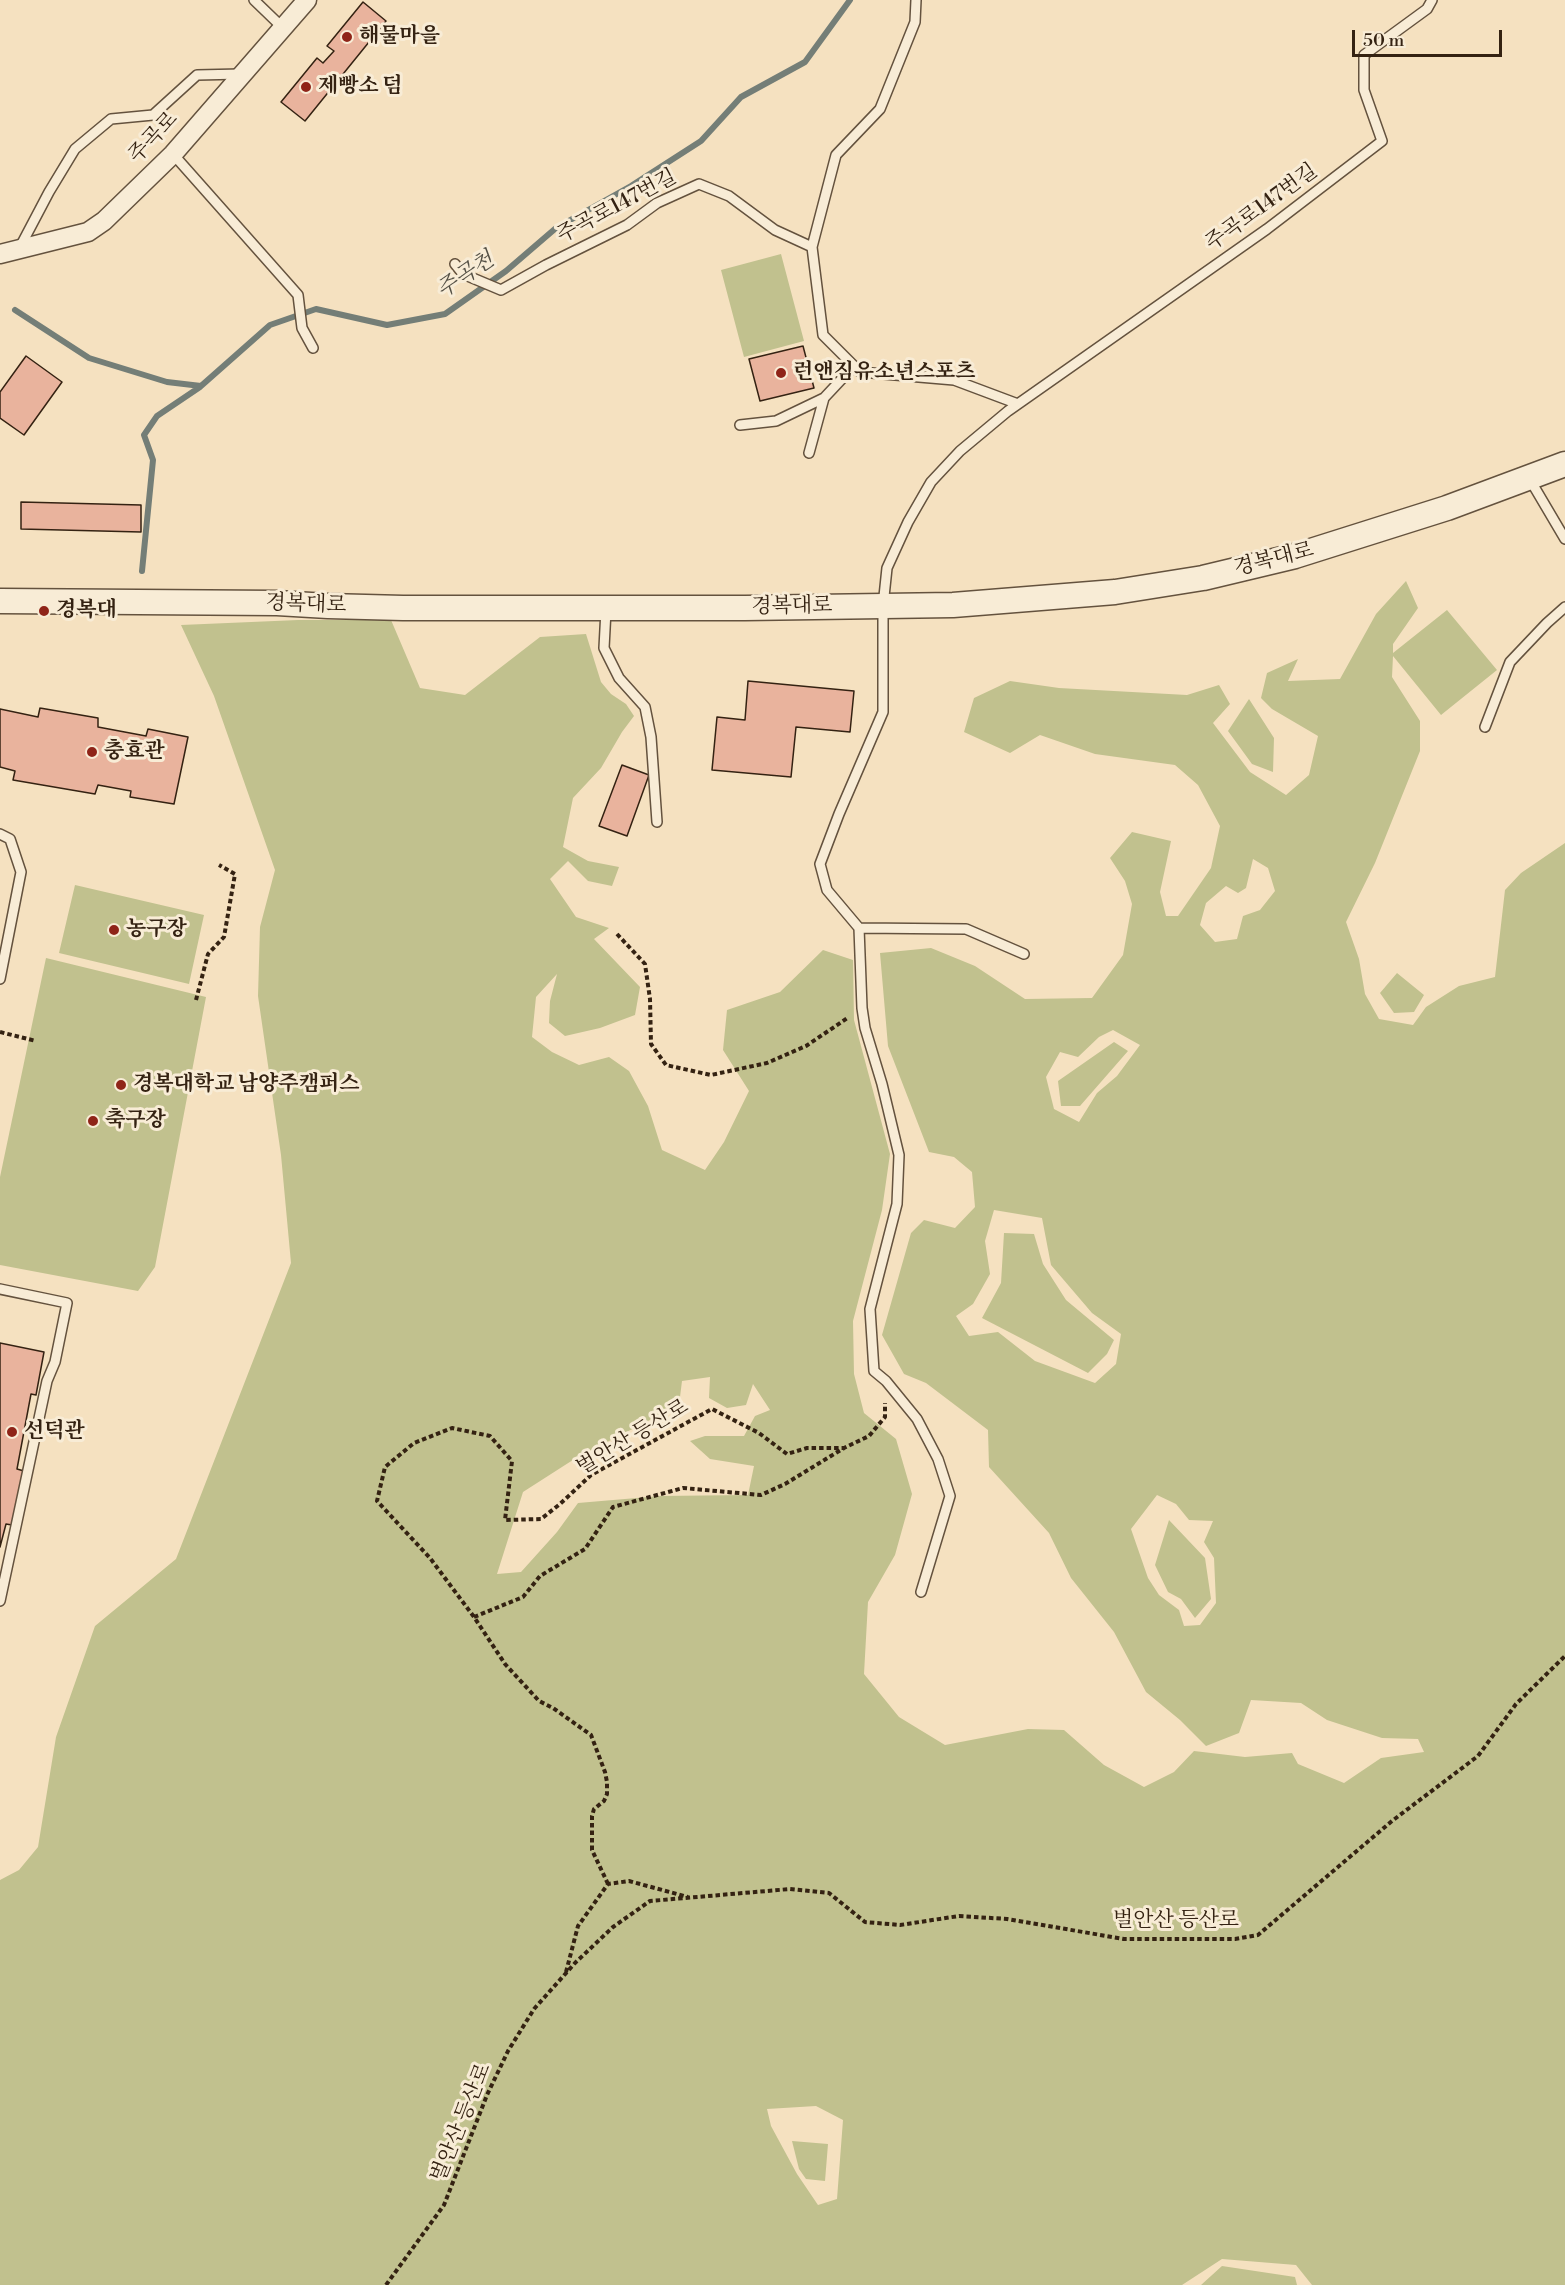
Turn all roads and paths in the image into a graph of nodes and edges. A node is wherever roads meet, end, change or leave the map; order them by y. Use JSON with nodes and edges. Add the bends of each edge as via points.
{"nodes":[{"id":1,"x":254,"y":0,"type":"edge"},
{"id":2,"x":307,"y":0,"type":"edge"},
{"id":3,"x":916,"y":0,"type":"edge"},
{"id":4,"x":1432,"y":0,"type":"edge"},
{"id":5,"x":283,"y":28,"type":"junction"},
{"id":6,"x":241,"y":74,"type":"junction"},
{"id":7,"x":173,"y":154,"type":"junction"},
{"id":8,"x":812,"y":247,"type":"junction"},
{"id":9,"x":18,"y":251,"type":"junction"},
{"id":10,"x":0,"y":254,"type":"edge"},
{"id":11,"x":455,"y":264,"type":"dead end"},
{"id":12,"x":313,"y":348,"type":"dead end"},
{"id":13,"x":854,"y":366,"type":"junction"},
{"id":14,"x":824,"y":398,"type":"junction"},
{"id":15,"x":1018,"y":404,"type":"junction"},
{"id":16,"x":740,"y":425,"type":"dead end"},
{"id":17,"x":809,"y":453,"type":"dead end"},
{"id":18,"x":1565,"y":464,"type":"edge"},
{"id":19,"x":1529,"y":478,"type":"junction"},
{"id":20,"x":1565,"y":540,"type":"edge"},
{"id":21,"x":0,"y":601,"type":"edge"},
{"id":22,"x":883,"y":606,"type":"junction"},
{"id":23,"x":606,"y":607,"type":"junction"},
{"id":24,"x":1565,"y":607,"type":"edge"},
{"id":25,"x":1485,"y":727,"type":"dead end"},
{"id":26,"x":657,"y":822,"type":"dead end"},
{"id":27,"x":0,"y":834,"type":"edge"},
{"id":28,"x":219,"y":865,"type":"dead end"},
{"id":29,"x":859,"y":928,"type":"junction"},
{"id":30,"x":617,"y":934,"type":"dead end"},
{"id":31,"x":1024,"y":954,"type":"dead end"},
{"id":32,"x":0,"y":979,"type":"edge"},
{"id":33,"x":196,"y":1000,"type":"dead end"},
{"id":34,"x":862,"y":1008,"type":"junction"},
{"id":35,"x":0,"y":1032,"type":"edge"},
{"id":36,"x":36,"y":1041,"type":"dead end"},
{"id":37,"x":0,"y":1289,"type":"edge"},
{"id":38,"x":886,"y":1381,"type":"junction"},
{"id":39,"x":844,"y":1448,"type":"junction"},
{"id":40,"x":921,"y":1592,"type":"dead end"},
{"id":41,"x":0,"y":1601,"type":"edge"},
{"id":42,"x":474,"y":1617,"type":"junction"},
{"id":43,"x":1565,"y":1656,"type":"edge"},
{"id":44,"x":608,"y":1884,"type":"junction"},
{"id":45,"x":691,"y":1898,"type":"junction"},
{"id":46,"x":565,"y":1973,"type":"junction"},
{"id":47,"x":386,"y":2285,"type":"edge"}],
"edges":[{"from":1,"to":5,"type":"lane"},
{"from":2,"to":5,"type":"street","name":"주곡로"},
{"from":3,"to":8,"type":"lane","via":[[915,22],[880,109],[836,155]]},
{"from":4,"to":15,"type":"lane","name":"주곡로147번길","via":[[1427,9],[1364,55],[1364,90],[1382,141],[1267,229]]},
{"from":5,"to":6,"type":"street","name":"주곡로"},
{"from":6,"to":7,"type":"street","name":"주곡로"},
{"from":6,"to":9,"type":"lane","via":[[197,75],[153,115],[111,119],[75,149]]},
{"from":7,"to":9,"type":"street","name":"주곡로","via":[[88,232]]},
{"from":7,"to":12,"type":"lane","via":[[298,295],[302,328]]},
{"from":8,"to":11,"type":"lane","name":"주곡로147번길","via":[[775,230],[729,196],[699,184],[657,203],[627,225],[501,290],[463,274]]},
{"from":8,"to":13,"type":"lane","via":[[823,335]]},
{"from":9,"to":10,"type":"street","name":"주곡로"},
{"from":13,"to":14,"type":"lane"},
{"from":13,"to":15,"type":"lane","via":[[860,372],[954,380]]},
{"from":14,"to":16,"type":"lane","via":[[776,421]]},
{"from":14,"to":17,"type":"lane"},
{"from":15,"to":22,"type":"lane","name":"주곡로147번길","via":[[960,451],[931,482],[887,568]]},
{"from":18,"to":19,"type":"street","name":"경복대로"},
{"from":19,"to":20,"type":"lane"},
{"from":19,"to":22,"type":"street","name":"경복대로","via":[[1329,546],[1203,578],[1115,592],[953,605]]},
{"from":21,"to":23,"type":"street","name":"경복대로","via":[[403,608]]},
{"from":22,"to":23,"type":"street","name":"경복대로"},
{"from":22,"to":29,"type":"lane","name":"주곡로147번길","via":[[883,712],[820,864],[827,890]]},
{"from":23,"to":26,"type":"lane","via":[[604,648],[619,678],[645,707]]},
{"from":24,"to":25,"type":"lane","via":[[1510,662]]},
{"from":27,"to":32,"type":"lane","via":[[10,839],[21,872]]},
{"from":28,"to":33,"type":"path","via":[[234,874],[224,937],[208,954]]},
{"from":29,"to":31,"type":"lane","via":[[966,929]]},
{"from":29,"to":34,"type":"lane"},
{"from":30,"to":34,"type":"path","via":[[645,964],[651,1044],[666,1065],[711,1074],[766,1063],[806,1046]]},
{"from":34,"to":38,"type":"lane","via":[[899,1155],[897,1204],[870,1309],[874,1371]]},
{"from":35,"to":36,"type":"path"},
{"from":37,"to":41,"type":"lane","via":[[67,1303]]},
{"from":38,"to":39,"type":"path","name":"벌안산 등산로","via":[[885,1417],[869,1436]]},
{"from":38,"to":40,"type":"lane","via":[[917,1419],[938,1459],[950,1496]]},
{"from":39,"to":42,"type":"path","name":"벌안산 등산로","via":[[761,1495],[683,1488],[613,1507],[585,1549],[540,1576],[523,1597]]},
{"from":39,"to":42,"type":"path","name":"벌안산 등산로","via":[[807,1448],[787,1454],[759,1432],[712,1409],[591,1474],[541,1518],[505,1520],[512,1461],[490,1436],[452,1428],[414,1443],[385,1467],[377,1501],[430,1557]]},
{"from":42,"to":44,"type":"path","name":"벌안산 등산로","via":[[505,1664],[539,1701],[591,1735],[607,1782],[604,1801],[592,1816],[592,1850]]},
{"from":43,"to":45,"type":"path","name":"벌안산 등산로","via":[[1516,1704],[1478,1756],[1392,1821],[1258,1935],[1235,1939],[1124,1939],[1007,1919],[959,1916],[900,1925],[865,1922],[829,1893],[790,1889]]},
{"from":44,"to":45,"type":"path","name":"벌안산 등산로","via":[[628,1881]]},
{"from":44,"to":46,"type":"path","name":"벌안산 등산로","via":[[578,1926]]},
{"from":45,"to":46,"type":"path","name":"벌안산 등산로","via":[[650,1901],[613,1927]]},
{"from":46,"to":47,"type":"path","name":"벌안산 등산로","via":[[534,2009],[508,2051],[444,2205]]}]}
